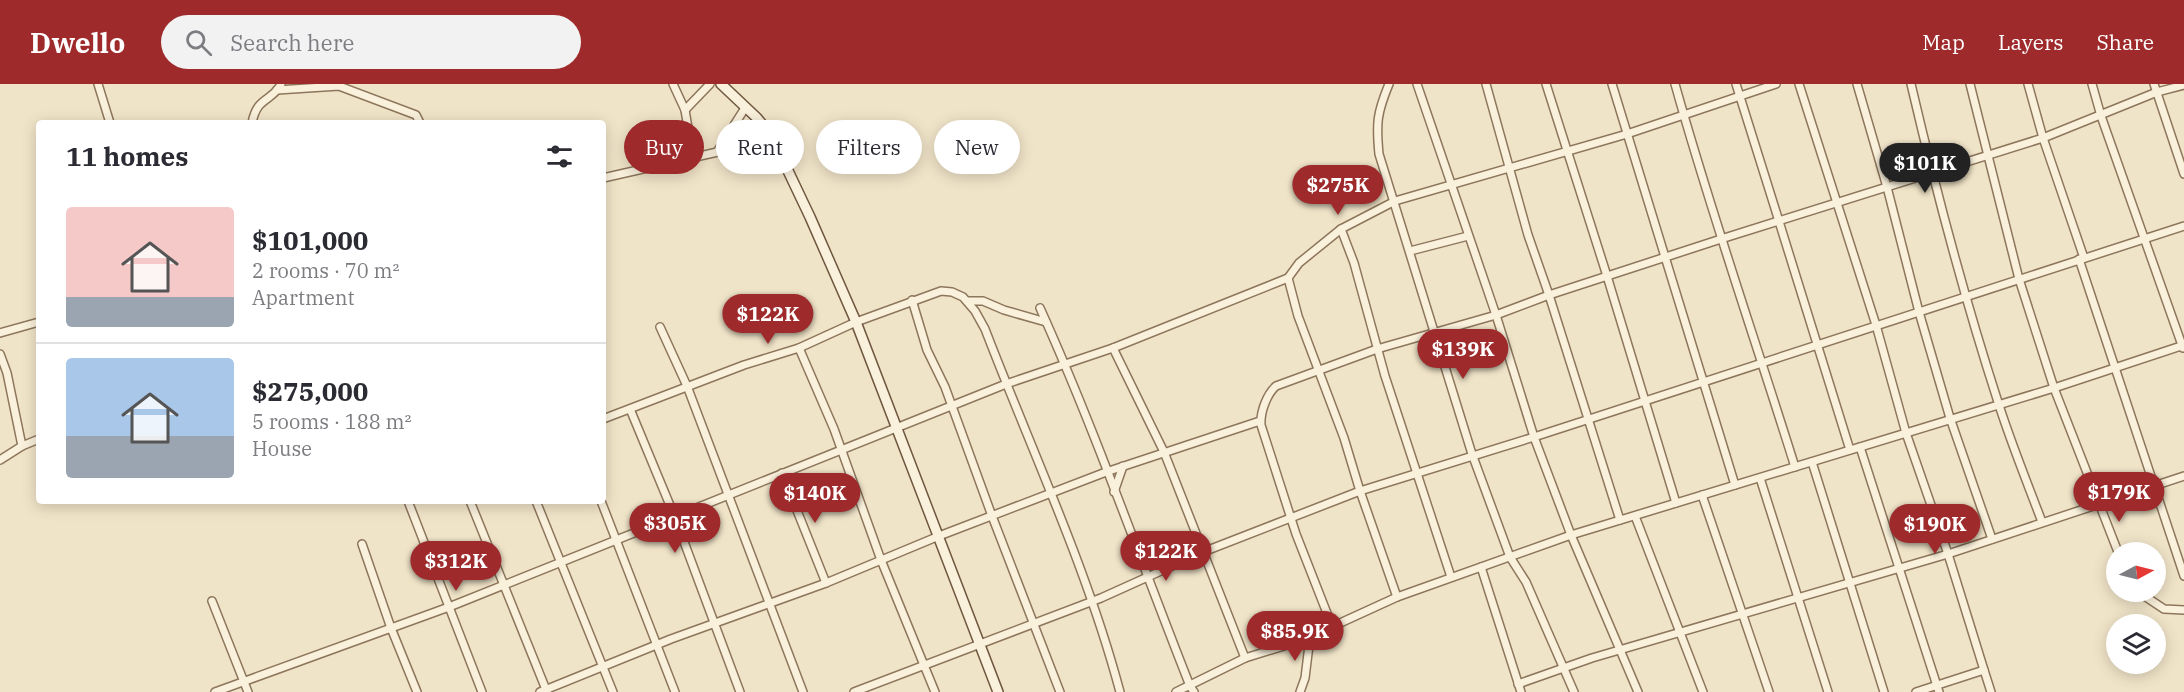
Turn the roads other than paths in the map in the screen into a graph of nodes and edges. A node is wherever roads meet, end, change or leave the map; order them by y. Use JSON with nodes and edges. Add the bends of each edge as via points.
{"nodes":[{"id":1,"x":98,"y":84,"type":"edge"},
{"id":2,"x":673,"y":84,"type":"edge"},
{"id":3,"x":710,"y":84,"type":"edge"},
{"id":4,"x":1389,"y":84,"type":"edge"},
{"id":5,"x":1417,"y":84,"type":"edge"},
{"id":6,"x":1486,"y":84,"type":"edge"},
{"id":7,"x":1546,"y":84,"type":"edge"},
{"id":8,"x":1612,"y":84,"type":"edge"},
{"id":9,"x":1675,"y":84,"type":"edge"},
{"id":10,"x":1736,"y":84,"type":"edge"},
{"id":11,"x":1776,"y":84,"type":"edge"},
{"id":12,"x":1799,"y":84,"type":"edge"},
{"id":13,"x":1857,"y":84,"type":"edge"},
{"id":14,"x":1911,"y":84,"type":"edge"},
{"id":15,"x":1970,"y":84,"type":"edge"},
{"id":16,"x":2028,"y":84,"type":"edge"},
{"id":17,"x":2092,"y":84,"type":"edge"},
{"id":18,"x":2154,"y":84,"type":"edge"},
{"id":19,"x":724,"y":85,"type":"edge"},
{"id":20,"x":2184,"y":85,"type":"edge"},
{"id":21,"x":279,"y":87,"type":"edge"},
{"id":22,"x":2157,"y":92,"type":"junction"},
{"id":23,"x":1740,"y":97,"type":"junction"},
{"id":24,"x":745,"y":108,"type":"junction"},
{"id":25,"x":685,"y":110,"type":"junction"},
{"id":26,"x":1683,"y":115,"type":"junction"},
{"id":27,"x":2101,"y":116,"type":"junction"},
{"id":28,"x":109,"y":120,"type":"edge"},
{"id":29,"x":253,"y":120,"type":"edge"},
{"id":30,"x":419,"y":120,"type":"edge"},
{"id":31,"x":687,"y":120,"type":"edge"},
{"id":32,"x":737,"y":120,"type":"edge"},
{"id":33,"x":757,"y":120,"type":"edge"},
{"id":34,"x":1627,"y":134,"type":"junction"},
{"id":35,"x":2043,"y":138,"type":"junction"},
{"id":36,"x":1567,"y":152,"type":"junction"},
{"id":37,"x":1987,"y":154,"type":"junction"},
{"id":38,"x":1508,"y":168,"type":"junction"},
{"id":39,"x":624,"y":173,"type":"edge"},
{"id":40,"x":1932,"y":173,"type":"junction"},
{"id":41,"x":790,"y":174,"type":"edge"},
{"id":42,"x":2184,"y":174,"type":"edge"},
{"id":43,"x":606,"y":177,"type":"edge"},
{"id":44,"x":1452,"y":186,"type":"junction"},
{"id":45,"x":1887,"y":186,"type":"junction"},
{"id":46,"x":1395,"y":201,"type":"junction"},
{"id":47,"x":1837,"y":202,"type":"junction"},
{"id":48,"x":1778,"y":221,"type":"junction"},
{"id":49,"x":2184,"y":226,"type":"edge"},
{"id":50,"x":1341,"y":229,"type":"junction"},
{"id":51,"x":1468,"y":236,"type":"junction"},
{"id":52,"x":1721,"y":239,"type":"junction"},
{"id":53,"x":2144,"y":239,"type":"junction"},
{"id":54,"x":1410,"y":251,"type":"junction"},
{"id":55,"x":1666,"y":257,"type":"junction"},
{"id":56,"x":2081,"y":259,"type":"junction"},
{"id":57,"x":1607,"y":276,"type":"junction"},
{"id":58,"x":1288,"y":278,"type":"junction"},
{"id":59,"x":2019,"y":279,"type":"junction"},
{"id":60,"x":1550,"y":295,"type":"junction"},
{"id":61,"x":1965,"y":296,"type":"junction"},
{"id":62,"x":912,"y":300,"type":"junction"},
{"id":63,"x":967,"y":301,"type":"junction"},
{"id":64,"x":1040,"y":308,"type":"dead end"},
{"id":65,"x":1919,"y":312,"type":"junction"},
{"id":66,"x":1496,"y":315,"type":"junction"},
{"id":67,"x":856,"y":322,"type":"junction"},
{"id":68,"x":1047,"y":322,"type":"junction"},
{"id":69,"x":36,"y":323,"type":"edge"},
{"id":70,"x":1876,"y":326,"type":"junction"},
{"id":71,"x":660,"y":327,"type":"dead end"},
{"id":72,"x":0,"y":333,"type":"edge"},
{"id":73,"x":1435,"y":333,"type":"junction"},
{"id":74,"x":1818,"y":344,"type":"junction"},
{"id":75,"x":2184,"y":347,"type":"edge"},
{"id":76,"x":799,"y":348,"type":"junction"},
{"id":77,"x":1113,"y":348,"type":"junction"},
{"id":78,"x":1377,"y":349,"type":"junction"},
{"id":79,"x":0,"y":354,"type":"edge"},
{"id":80,"x":1762,"y":362,"type":"junction"},
{"id":81,"x":1065,"y":363,"type":"junction"},
{"id":82,"x":2115,"y":368,"type":"junction"},
{"id":83,"x":1318,"y":370,"type":"junction"},
{"id":84,"x":1702,"y":382,"type":"junction"},
{"id":85,"x":1006,"y":384,"type":"junction"},
{"id":86,"x":687,"y":386,"type":"junction"},
{"id":87,"x":2054,"y":388,"type":"junction"},
{"id":88,"x":1644,"y":401,"type":"junction"},
{"id":89,"x":1998,"y":404,"type":"junction"},
{"id":90,"x":952,"y":406,"type":"junction"},
{"id":91,"x":630,"y":409,"type":"junction"},
{"id":92,"x":606,"y":418,"type":"edge"},
{"id":93,"x":1950,"y":418,"type":"junction"},
{"id":94,"x":1587,"y":419,"type":"junction"},
{"id":95,"x":1260,"y":421,"type":"junction"},
{"id":96,"x":897,"y":428,"type":"junction"},
{"id":97,"x":1906,"y":433,"type":"junction"},
{"id":98,"x":1534,"y":437,"type":"junction"},
{"id":99,"x":36,"y":440,"type":"edge"},
{"id":100,"x":22,"y":446,"type":"junction"},
{"id":101,"x":1860,"y":447,"type":"junction"},
{"id":102,"x":842,"y":450,"type":"junction"},
{"id":103,"x":1850,"y":450,"type":"junction"},
{"id":104,"x":1164,"y":452,"type":"junction"},
{"id":105,"x":1472,"y":454,"type":"junction"},
{"id":106,"x":0,"y":460,"type":"edge"},
{"id":107,"x":1812,"y":462,"type":"junction"},
{"id":108,"x":1123,"y":466,"type":"junction"},
{"id":109,"x":1795,"y":467,"type":"junction"},
{"id":110,"x":1106,"y":472,"type":"junction"},
{"id":111,"x":782,"y":473,"type":"junction"},
{"id":112,"x":1417,"y":474,"type":"junction"},
{"id":113,"x":2184,"y":476,"type":"edge"},
{"id":114,"x":1760,"y":477,"type":"junction"},
{"id":115,"x":1735,"y":485,"type":"junction"},
{"id":116,"x":2154,"y":486,"type":"junction"},
{"id":117,"x":1360,"y":491,"type":"junction"},
{"id":118,"x":1049,"y":493,"type":"junction"},
{"id":119,"x":1114,"y":493,"type":"junction"},
{"id":120,"x":728,"y":494,"type":"junction"},
{"id":121,"x":1702,"y":495,"type":"junction"},
{"id":122,"x":1676,"y":503,"type":"junction"},
{"id":123,"x":409,"y":504,"type":"edge"},
{"id":124,"x":471,"y":504,"type":"edge"},
{"id":125,"x":537,"y":504,"type":"edge"},
{"id":126,"x":602,"y":504,"type":"edge"},
{"id":127,"x":2098,"y":504,"type":"junction"},
{"id":128,"x":674,"y":515,"type":"junction"},
{"id":129,"x":992,"y":516,"type":"junction"},
{"id":130,"x":1635,"y":516,"type":"junction"},
{"id":131,"x":1291,"y":517,"type":"junction"},
{"id":132,"x":1620,"y":520,"type":"junction"},
{"id":133,"x":2042,"y":522,"type":"junction"},
{"id":134,"x":1571,"y":535,"type":"junction"},
{"id":135,"x":939,"y":536,"type":"junction"},
{"id":136,"x":1992,"y":539,"type":"junction"},
{"id":137,"x":617,"y":540,"type":"junction"},
{"id":138,"x":2114,"y":542,"type":"edge"},
{"id":139,"x":362,"y":543,"type":"dead end"},
{"id":140,"x":1203,"y":552,"type":"junction"},
{"id":141,"x":1948,"y":554,"type":"junction"},
{"id":142,"x":1510,"y":557,"type":"junction"},
{"id":143,"x":881,"y":560,"type":"junction"},
{"id":144,"x":561,"y":563,"type":"junction"},
{"id":145,"x":1481,"y":567,"type":"junction"},
{"id":146,"x":1899,"y":568,"type":"junction"},
{"id":147,"x":2184,"y":576,"type":"edge"},
{"id":148,"x":1451,"y":577,"type":"junction"},
{"id":149,"x":1147,"y":578,"type":"junction"},
{"id":150,"x":826,"y":583,"type":"junction"},
{"id":151,"x":1849,"y":583,"type":"junction"},
{"id":152,"x":503,"y":585,"type":"junction"},
{"id":153,"x":1397,"y":597,"type":"junction"},
{"id":154,"x":1798,"y":598,"type":"junction"},
{"id":155,"x":212,"y":601,"type":"dead end"},
{"id":156,"x":770,"y":602,"type":"junction"},
{"id":157,"x":1091,"y":602,"type":"junction"},
{"id":158,"x":2154,"y":602,"type":"edge"},
{"id":159,"x":448,"y":607,"type":"junction"},
{"id":160,"x":2184,"y":610,"type":"edge"},
{"id":161,"x":1743,"y":614,"type":"junction"},
{"id":162,"x":714,"y":623,"type":"junction"},
{"id":163,"x":1035,"y":623,"type":"junction"},
{"id":164,"x":1332,"y":626,"type":"junction"},
{"id":165,"x":391,"y":628,"type":"junction"},
{"id":166,"x":1680,"y":633,"type":"junction"},
{"id":167,"x":1310,"y":637,"type":"junction"},
{"id":168,"x":658,"y":644,"type":"junction"},
{"id":169,"x":980,"y":644,"type":"junction"},
{"id":170,"x":1621,"y":650,"type":"junction"},
{"id":171,"x":1245,"y":658,"type":"junction"},
{"id":172,"x":925,"y":665,"type":"junction"},
{"id":173,"x":603,"y":667,"type":"junction"},
{"id":174,"x":1564,"y":667,"type":"junction"},
{"id":175,"x":1984,"y":670,"type":"junction"},
{"id":176,"x":245,"y":682,"type":"junction"},
{"id":177,"x":1518,"y":684,"type":"junction"},
{"id":178,"x":874,"y":688,"type":"edge"},
{"id":179,"x":1938,"y":688,"type":"edge"},
{"id":180,"x":1192,"y":689,"type":"edge"},
{"id":181,"x":544,"y":691,"type":"edge"},
{"id":182,"x":214,"y":692,"type":"edge"},
{"id":183,"x":248,"y":692,"type":"edge"},
{"id":184,"x":417,"y":692,"type":"edge"},
{"id":185,"x":482,"y":692,"type":"edge"},
{"id":186,"x":613,"y":692,"type":"edge"},
{"id":187,"x":675,"y":692,"type":"edge"},
{"id":188,"x":740,"y":692,"type":"edge"},
{"id":189,"x":803,"y":692,"type":"edge"},
{"id":190,"x":854,"y":692,"type":"edge"},
{"id":191,"x":935,"y":692,"type":"edge"},
{"id":192,"x":998,"y":692,"type":"edge"},
{"id":193,"x":1060,"y":692,"type":"edge"},
{"id":194,"x":1119,"y":692,"type":"edge"},
{"id":195,"x":1176,"y":692,"type":"edge"},
{"id":196,"x":1300,"y":692,"type":"edge"},
{"id":197,"x":1521,"y":692,"type":"edge"},
{"id":198,"x":1574,"y":692,"type":"edge"},
{"id":199,"x":1638,"y":692,"type":"edge"},
{"id":200,"x":1703,"y":692,"type":"edge"},
{"id":201,"x":1769,"y":692,"type":"edge"},
{"id":202,"x":1828,"y":692,"type":"edge"},
{"id":203,"x":1884,"y":692,"type":"edge"},
{"id":204,"x":1916,"y":692,"type":"edge"},
{"id":205,"x":1991,"y":692,"type":"edge"}],
"edges":[{"from":1,"to":28,"type":"street"},
{"from":2,"to":25,"type":"street"},
{"from":3,"to":25,"type":"street"},
{"from":4,"to":46,"type":"street","via":[[1377,124],[1379,154]]},
{"from":5,"to":44,"type":"street"},
{"from":6,"to":38,"type":"street"},
{"from":7,"to":36,"type":"street"},
{"from":8,"to":34,"type":"street"},
{"from":9,"to":26,"type":"street"},
{"from":10,"to":23,"type":"street"},
{"from":11,"to":23,"type":"street"},
{"from":12,"to":47,"type":"street"},
{"from":13,"to":45,"type":"street"},
{"from":14,"to":40,"type":"street"},
{"from":15,"to":37,"type":"street"},
{"from":16,"to":35,"type":"street"},
{"from":17,"to":27,"type":"street"},
{"from":18,"to":22,"type":"street"},
{"from":19,"to":24,"type":"main road"},
{"from":20,"to":22,"type":"street"},
{"from":21,"to":29,"type":"street","via":[[258,105]]},
{"from":21,"to":30,"type":"street","via":[[339,86],[416,114]]},
{"from":22,"to":27,"type":"street"},
{"from":22,"to":42,"type":"street"},
{"from":23,"to":26,"type":"street"},
{"from":23,"to":48,"type":"street"},
{"from":24,"to":32,"type":"street"},
{"from":24,"to":33,"type":"main road"},
{"from":25,"to":31,"type":"street"},
{"from":26,"to":34,"type":"street"},
{"from":26,"to":52,"type":"street"},
{"from":27,"to":35,"type":"street"},
{"from":27,"to":53,"type":"street"},
{"from":34,"to":36,"type":"street"},
{"from":34,"to":55,"type":"street"},
{"from":35,"to":37,"type":"street"},
{"from":35,"to":56,"type":"street"},
{"from":36,"to":38,"type":"street"},
{"from":36,"to":57,"type":"street"},
{"from":37,"to":40,"type":"street"},
{"from":37,"to":59,"type":"street"},
{"from":38,"to":44,"type":"street"},
{"from":38,"to":60,"type":"street"},
{"from":39,"to":43,"type":"street"},
{"from":40,"to":45,"type":"street"},
{"from":40,"to":61,"type":"street"},
{"from":41,"to":67,"type":"main road"},
{"from":44,"to":46,"type":"street"},
{"from":44,"to":51,"type":"street"},
{"from":45,"to":47,"type":"street"},
{"from":45,"to":65,"type":"street"},
{"from":46,"to":50,"type":"street"},
{"from":46,"to":54,"type":"street"},
{"from":47,"to":48,"type":"street"},
{"from":47,"to":70,"type":"street"},
{"from":48,"to":52,"type":"street"},
{"from":48,"to":74,"type":"street"},
{"from":49,"to":53,"type":"street"},
{"from":50,"to":58,"type":"street","via":[[1299,263]]},
{"from":50,"to":78,"type":"street","via":[[1367,305]]},
{"from":51,"to":54,"type":"street"},
{"from":51,"to":66,"type":"street"},
{"from":52,"to":55,"type":"street"},
{"from":52,"to":80,"type":"street"},
{"from":53,"to":56,"type":"street"},
{"from":53,"to":75,"type":"street"},
{"from":54,"to":73,"type":"street"},
{"from":55,"to":57,"type":"street"},
{"from":55,"to":84,"type":"street"},
{"from":56,"to":59,"type":"street"},
{"from":56,"to":82,"type":"street"},
{"from":57,"to":60,"type":"street"},
{"from":57,"to":88,"type":"street"},
{"from":58,"to":77,"type":"street"},
{"from":58,"to":83,"type":"street"},
{"from":59,"to":61,"type":"street"},
{"from":59,"to":87,"type":"street"},
{"from":60,"to":66,"type":"street"},
{"from":60,"to":94,"type":"street"},
{"from":61,"to":65,"type":"street"},
{"from":61,"to":89,"type":"street"},
{"from":62,"to":63,"type":"street","via":[[941,291],[952,292]]},
{"from":62,"to":67,"type":"street"},
{"from":62,"to":90,"type":"street","via":[[927,350]]},
{"from":63,"to":68,"type":"street","via":[[983,301]]},
{"from":63,"to":85,"type":"street","via":[[985,329]]},
{"from":64,"to":68,"type":"street"},
{"from":65,"to":70,"type":"street"},
{"from":65,"to":93,"type":"street"},
{"from":66,"to":73,"type":"street"},
{"from":66,"to":98,"type":"street"},
{"from":67,"to":76,"type":"street"},
{"from":67,"to":96,"type":"main road"},
{"from":68,"to":81,"type":"street"},
{"from":69,"to":72,"type":"street"},
{"from":70,"to":74,"type":"street"},
{"from":70,"to":97,"type":"street"},
{"from":71,"to":86,"type":"street"},
{"from":73,"to":78,"type":"street"},
{"from":73,"to":105,"type":"street"},
{"from":74,"to":80,"type":"street"},
{"from":74,"to":103,"type":"street"},
{"from":75,"to":82,"type":"street"},
{"from":76,"to":86,"type":"street"},
{"from":76,"to":102,"type":"street"},
{"from":77,"to":81,"type":"street"},
{"from":77,"to":104,"type":"street"},
{"from":78,"to":83,"type":"street"},
{"from":78,"to":112,"type":"street"},
{"from":79,"to":100,"type":"street"},
{"from":80,"to":84,"type":"street"},
{"from":80,"to":109,"type":"street"},
{"from":81,"to":85,"type":"street"},
{"from":81,"to":110,"type":"street"},
{"from":82,"to":87,"type":"street"},
{"from":82,"to":116,"type":"street"},
{"from":83,"to":95,"type":"street","via":[[1273,388]]},
{"from":83,"to":117,"type":"street"},
{"from":84,"to":88,"type":"street"},
{"from":84,"to":115,"type":"street"},
{"from":85,"to":90,"type":"street"},
{"from":85,"to":118,"type":"street"},
{"from":86,"to":91,"type":"street"},
{"from":86,"to":120,"type":"street"},
{"from":87,"to":89,"type":"street"},
{"from":87,"to":127,"type":"street"},
{"from":88,"to":94,"type":"street"},
{"from":88,"to":122,"type":"street"},
{"from":89,"to":93,"type":"street"},
{"from":89,"to":133,"type":"street"},
{"from":90,"to":96,"type":"street"},
{"from":90,"to":129,"type":"street"},
{"from":91,"to":92,"type":"street"},
{"from":91,"to":128,"type":"street"},
{"from":93,"to":97,"type":"street"},
{"from":93,"to":136,"type":"street"},
{"from":94,"to":98,"type":"street"},
{"from":94,"to":132,"type":"street"},
{"from":95,"to":104,"type":"street"},
{"from":95,"to":131,"type":"street"},
{"from":96,"to":102,"type":"street"},
{"from":96,"to":135,"type":"main road"},
{"from":97,"to":101,"type":"street"},
{"from":97,"to":141,"type":"street"},
{"from":98,"to":105,"type":"street"},
{"from":98,"to":134,"type":"street"},
{"from":99,"to":100,"type":"street"},
{"from":100,"to":106,"type":"street"},
{"from":101,"to":103,"type":"street"},
{"from":101,"to":146,"type":"street"},
{"from":102,"to":111,"type":"street"},
{"from":102,"to":143,"type":"street"},
{"from":103,"to":107,"type":"street"},
{"from":104,"to":108,"type":"street"},
{"from":104,"to":140,"type":"street"},
{"from":105,"to":112,"type":"street"},
{"from":105,"to":142,"type":"street"},
{"from":107,"to":109,"type":"street"},
{"from":107,"to":151,"type":"street"},
{"from":108,"to":110,"type":"street"},
{"from":108,"to":119,"type":"street"},
{"from":109,"to":114,"type":"street"},
{"from":110,"to":118,"type":"street"},
{"from":110,"to":119,"type":"street"},
{"from":111,"to":120,"type":"street"},
{"from":111,"to":150,"type":"street"},
{"from":112,"to":117,"type":"street"},
{"from":112,"to":148,"type":"street"},
{"from":113,"to":116,"type":"street"},
{"from":114,"to":115,"type":"street"},
{"from":114,"to":154,"type":"street"},
{"from":115,"to":121,"type":"street"},
{"from":116,"to":127,"type":"street"},
{"from":116,"to":147,"type":"street"},
{"from":117,"to":131,"type":"street"},
{"from":117,"to":153,"type":"street"},
{"from":118,"to":129,"type":"street"},
{"from":118,"to":157,"type":"street"},
{"from":119,"to":149,"type":"street"},
{"from":120,"to":128,"type":"street"},
{"from":120,"to":156,"type":"street"},
{"from":121,"to":122,"type":"street"},
{"from":121,"to":161,"type":"street"},
{"from":122,"to":130,"type":"street"},
{"from":123,"to":159,"type":"street"},
{"from":124,"to":152,"type":"street"},
{"from":125,"to":144,"type":"street"},
{"from":126,"to":137,"type":"street"},
{"from":127,"to":133,"type":"street"},
{"from":127,"to":138,"type":"street"},
{"from":128,"to":137,"type":"street"},
{"from":128,"to":162,"type":"street"},
{"from":129,"to":135,"type":"street"},
{"from":129,"to":163,"type":"street"},
{"from":130,"to":132,"type":"street"},
{"from":130,"to":166,"type":"street"},
{"from":131,"to":140,"type":"street"},
{"from":131,"to":164,"type":"street"},
{"from":132,"to":134,"type":"street"},
{"from":133,"to":136,"type":"street"},
{"from":134,"to":142,"type":"street"},
{"from":134,"to":170,"type":"street"},
{"from":135,"to":143,"type":"street"},
{"from":135,"to":169,"type":"main road"},
{"from":136,"to":141,"type":"street"},
{"from":137,"to":144,"type":"street"},
{"from":137,"to":168,"type":"street"},
{"from":139,"to":165,"type":"street"},
{"from":140,"to":149,"type":"street"},
{"from":140,"to":171,"type":"street"},
{"from":141,"to":146,"type":"street"},
{"from":141,"to":175,"type":"street"},
{"from":142,"to":145,"type":"street"},
{"from":142,"to":174,"type":"street","via":[[1526,582]]},
{"from":143,"to":150,"type":"street"},
{"from":143,"to":172,"type":"street"},
{"from":144,"to":152,"type":"street"},
{"from":144,"to":173,"type":"street"},
{"from":145,"to":148,"type":"street"},
{"from":145,"to":177,"type":"street"},
{"from":146,"to":151,"type":"street"},
{"from":146,"to":179,"type":"street"},
{"from":148,"to":153,"type":"street"},
{"from":149,"to":157,"type":"street"},
{"from":149,"to":180,"type":"street"},
{"from":150,"to":156,"type":"street"},
{"from":151,"to":154,"type":"street"},
{"from":151,"to":203,"type":"street"},
{"from":152,"to":159,"type":"street"},
{"from":152,"to":181,"type":"street"},
{"from":153,"to":164,"type":"street"},
{"from":154,"to":161,"type":"street"},
{"from":154,"to":202,"type":"street"},
{"from":155,"to":176,"type":"street"},
{"from":156,"to":162,"type":"street"},
{"from":156,"to":189,"type":"street"},
{"from":157,"to":163,"type":"street"},
{"from":157,"to":194,"type":"street"},
{"from":158,"to":160,"type":"street","via":[[2164,609]]},
{"from":159,"to":165,"type":"street"},
{"from":159,"to":185,"type":"street"},
{"from":161,"to":166,"type":"street"},
{"from":161,"to":201,"type":"street"},
{"from":162,"to":168,"type":"street"},
{"from":162,"to":188,"type":"street"},
{"from":163,"to":169,"type":"street"},
{"from":163,"to":193,"type":"street"},
{"from":164,"to":167,"type":"street"},
{"from":165,"to":176,"type":"street"},
{"from":165,"to":184,"type":"street"},
{"from":166,"to":170,"type":"street"},
{"from":166,"to":200,"type":"street"},
{"from":167,"to":171,"type":"street"},
{"from":167,"to":196,"type":"street"},
{"from":168,"to":173,"type":"street"},
{"from":168,"to":187,"type":"street"},
{"from":169,"to":172,"type":"street"},
{"from":169,"to":192,"type":"main road"},
{"from":170,"to":174,"type":"street"},
{"from":170,"to":199,"type":"street"},
{"from":171,"to":180,"type":"street"},
{"from":172,"to":178,"type":"street"},
{"from":172,"to":191,"type":"street"},
{"from":173,"to":181,"type":"street"},
{"from":173,"to":186,"type":"street"},
{"from":174,"to":177,"type":"street"},
{"from":174,"to":198,"type":"street"},
{"from":175,"to":179,"type":"street"},
{"from":175,"to":205,"type":"street"},
{"from":176,"to":182,"type":"street"},
{"from":176,"to":183,"type":"street"},
{"from":177,"to":197,"type":"street"},
{"from":178,"to":190,"type":"street"},
{"from":179,"to":204,"type":"street"},
{"from":180,"to":195,"type":"street"}]}
